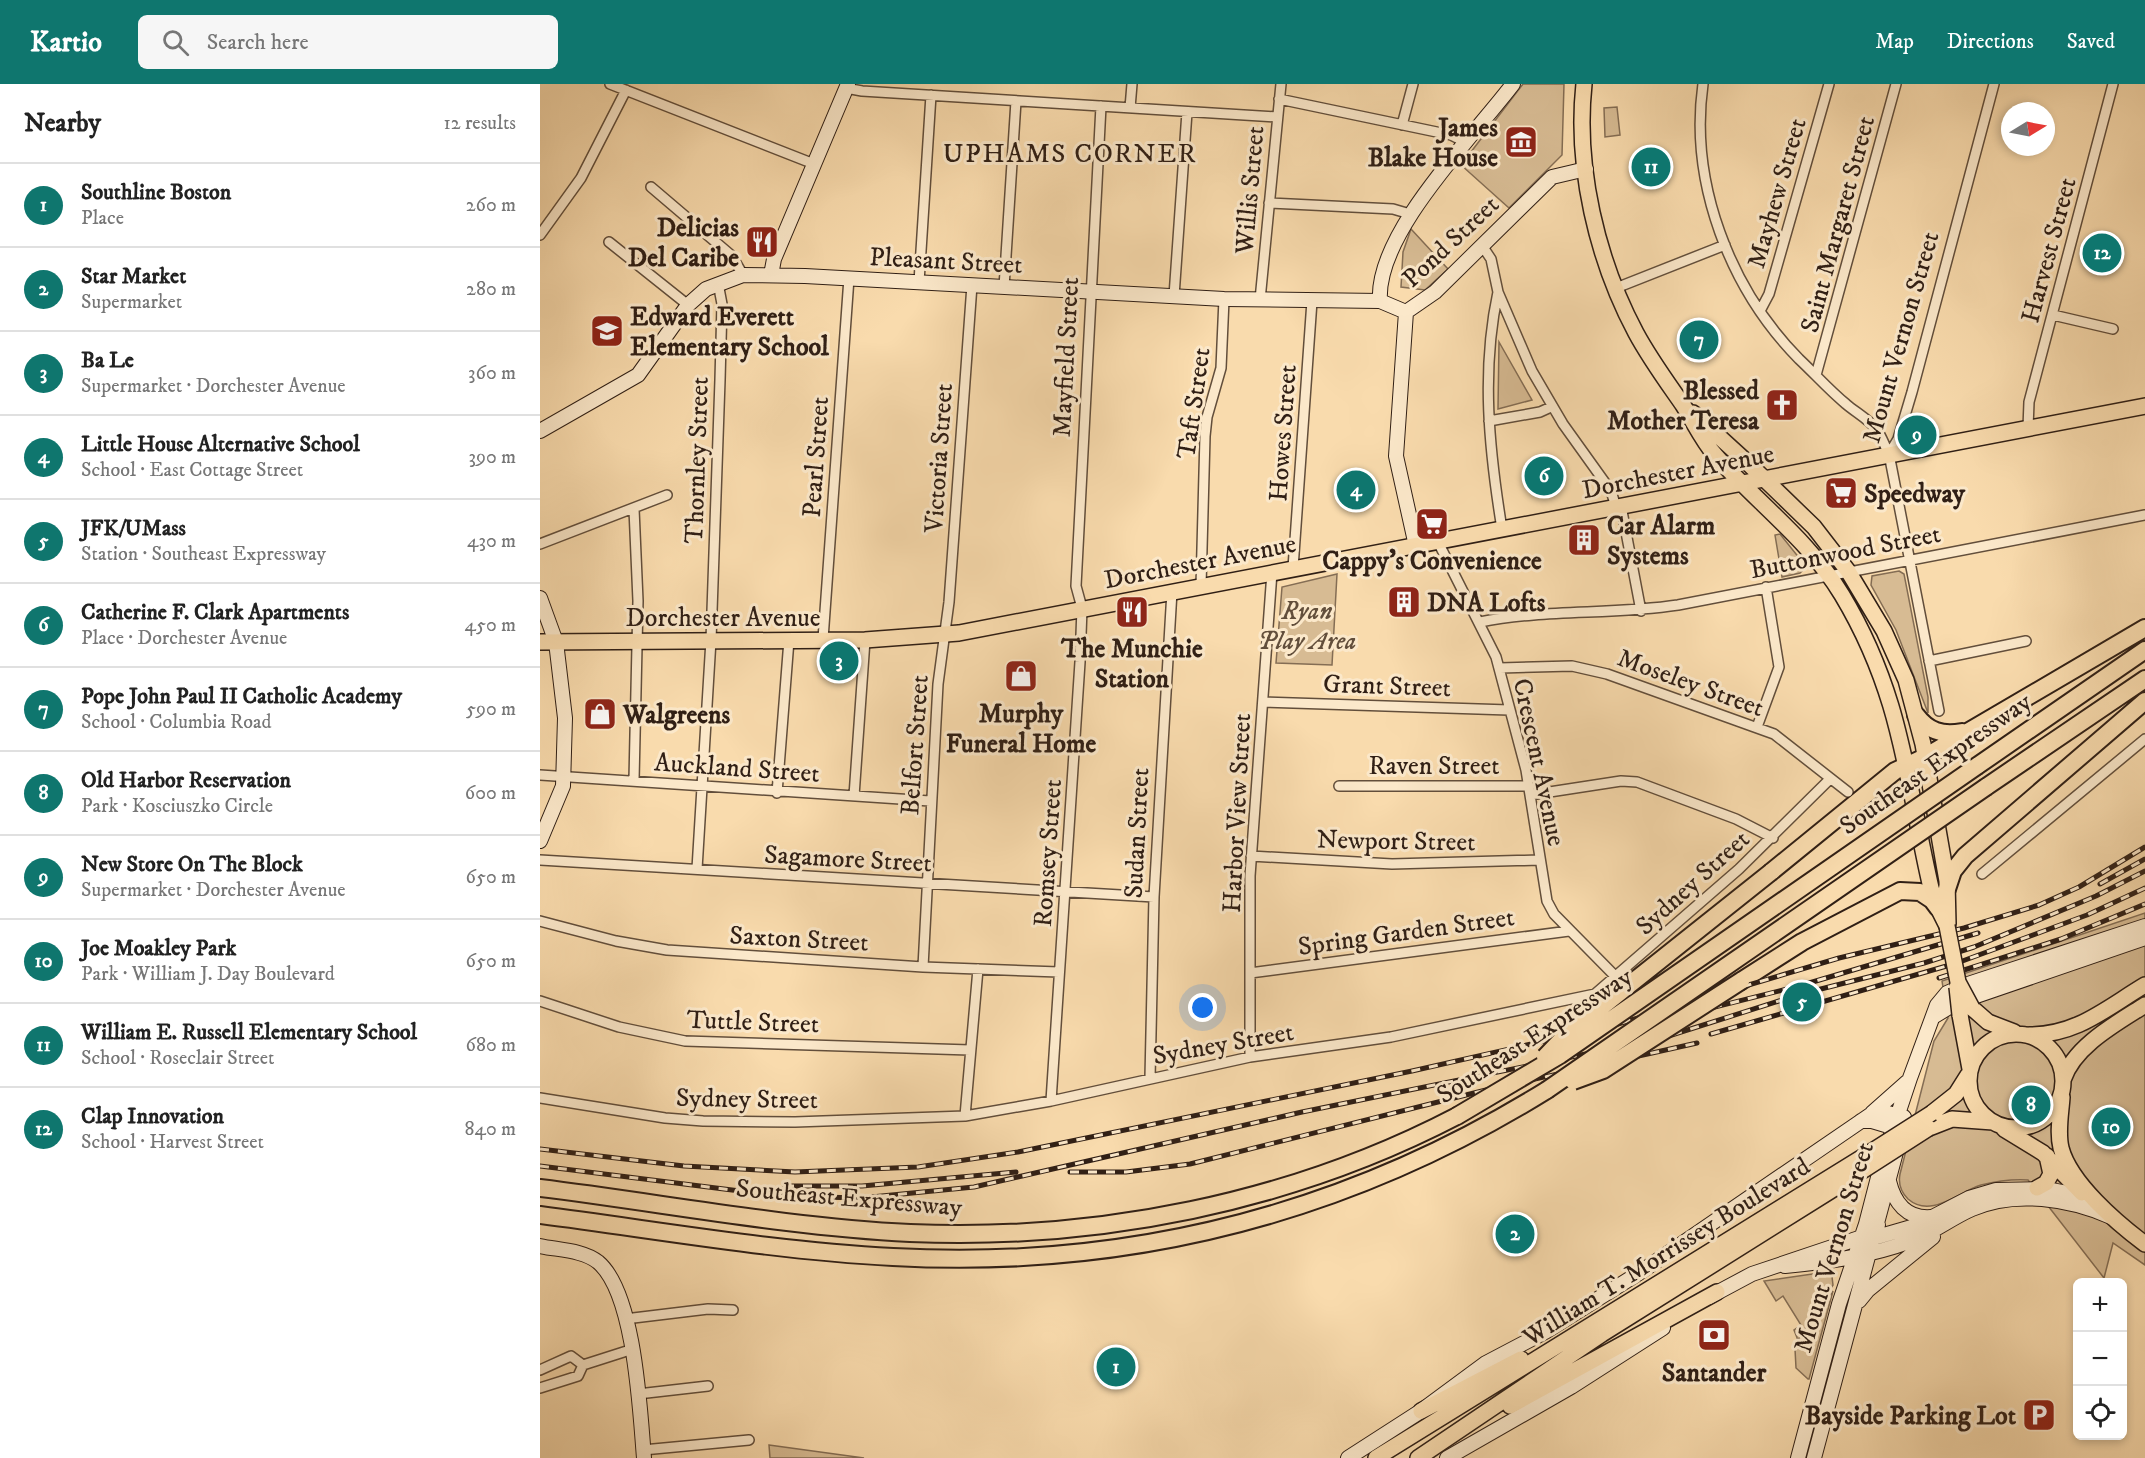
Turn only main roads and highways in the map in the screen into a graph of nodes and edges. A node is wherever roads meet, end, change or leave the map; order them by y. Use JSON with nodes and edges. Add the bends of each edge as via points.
{"nodes":[{"id":1,"x":1584,"y":84,"type":"edge"},
{"id":2,"x":1683,"y":406,"type":"junction"},
{"id":3,"x":2145,"y":406,"type":"edge"},
{"id":4,"x":1794,"y":473,"type":"junction"},
{"id":5,"x":1763,"y":479,"type":"junction"},
{"id":6,"x":1742,"y":483,"type":"junction"},
{"id":7,"x":1793,"y":505,"type":"junction"},
{"id":8,"x":2145,"y":628,"type":"edge"},
{"id":9,"x":548,"y":642,"type":"edge"},
{"id":10,"x":2145,"y":650,"type":"edge"},
{"id":11,"x":2145,"y":679,"type":"edge"},
{"id":12,"x":2145,"y":701,"type":"edge"},
{"id":13,"x":1916,"y":715,"type":"junction"},
{"id":14,"x":1974,"y":728,"type":"junction"},
{"id":15,"x":1925,"y":757,"type":"junction"},
{"id":16,"x":1907,"y":764,"type":"junction"},
{"id":17,"x":1947,"y":889,"type":"junction"},
{"id":18,"x":1938,"y":908,"type":"junction"},
{"id":19,"x":1947,"y":926,"type":"junction"},
{"id":20,"x":2145,"y":985,"type":"edge"},
{"id":21,"x":2145,"y":1005,"type":"edge"},
{"id":22,"x":1966,"y":1011,"type":"junction"},
{"id":23,"x":2024,"y":1034,"type":"junction"},
{"id":24,"x":1970,"y":1071,"type":"junction"},
{"id":25,"x":1531,"y":1074,"type":"junction"},
{"id":26,"x":2062,"y":1084,"type":"junction"},
{"id":27,"x":1547,"y":1090,"type":"junction"},
{"id":28,"x":1930,"y":1121,"type":"junction"},
{"id":29,"x":1995,"y":1123,"type":"junction"},
{"id":30,"x":2047,"y":1156,"type":"junction"},
{"id":31,"x":540,"y":1188,"type":"edge"},
{"id":32,"x":2037,"y":1188,"type":"road end"},
{"id":33,"x":2092,"y":1199,"type":"junction"},
{"id":34,"x":540,"y":1215,"type":"edge"},
{"id":35,"x":2145,"y":1244,"type":"edge"},
{"id":36,"x":1717,"y":1292,"type":"road end"},
{"id":37,"x":1574,"y":1337,"type":"junction"},
{"id":38,"x":1421,"y":1411,"type":"road end"},
{"id":39,"x":1464,"y":1429,"type":"junction"},
{"id":40,"x":1376,"y":1458,"type":"edge"},
{"id":41,"x":1418,"y":1458,"type":"edge"}],
"edges":[{"from":1,"to":2,"type":"main road","via":[[1582,136],[1600,241],[1636,334]]},
{"from":2,"to":5,"type":"main road"},
{"from":2,"to":6,"type":"main road","via":[[1708,446]]},
{"from":3,"to":4,"type":"main road","name":"Dorchester Avenue"},
{"from":4,"to":5,"type":"main road","name":"Dorchester Avenue"},
{"from":4,"to":7,"type":"main road"},
{"from":5,"to":6,"type":"main road","name":"Dorchester Avenue"},
{"from":5,"to":7,"type":"main road"},
{"from":6,"to":9,"type":"main road","name":"Dorchester Avenue","via":[[943,635],[865,640]]},
{"from":6,"to":16,"type":"main road","via":[[1794,533],[1829,575],[1852,612],[1879,666]]},
{"from":7,"to":13,"type":"main road","via":[[1867,599],[1892,648]]},
{"from":8,"to":14,"type":"highway"},
{"from":10,"to":25,"type":"highway","name":"Southeast Expressway","bridge":true},
{"from":11,"to":27,"type":"highway","name":"Southeast Expressway","bridge":true},
{"from":12,"to":17,"type":"highway","via":[[1965,856],[1953,871]]},
{"from":13,"to":14,"type":"highway","via":[[1926,726],[1941,733]]},
{"from":13,"to":15,"type":"main road"},
{"from":14,"to":15,"type":"highway"},
{"from":15,"to":16,"type":"highway"},
{"from":15,"to":17,"type":"main road"},
{"from":16,"to":18,"type":"main road"},
{"from":16,"to":25,"type":"highway","bridge":true,"via":[[1564,1036]]},
{"from":17,"to":19,"type":"main road"},
{"from":18,"to":19,"type":"main road"},
{"from":18,"to":27,"type":"highway","bridge":true,"via":[[1922,893],[1904,890],[1784,953],[1603,1070]]},
{"from":19,"to":22,"type":"main road","bridge":true},
{"from":20,"to":23,"type":"main road","via":[[2074,1029]]},
{"from":21,"to":26,"type":"main road","via":[[2090,1044],[2069,1067]]},
{"from":22,"to":23,"type":"main road"},
{"from":22,"to":24,"type":"main road"},
{"from":23,"to":24,"type":"main road","via":[[2001,1035],[1988,1042],[1976,1055]]},
{"from":23,"to":26,"type":"main road","via":[[2040,1040],[2053,1052],[2061,1067]]},
{"from":24,"to":28,"type":"main road","name":"William T. Morrissey Boulevard","via":[[1959,1090]]},
{"from":24,"to":29,"type":"main road","via":[[1973,1101]]},
{"from":25,"to":31,"type":"highway","name":"Southeast Expressway","bridge":true,"via":[[1457,1116],[1370,1156],[1254,1195],[1151,1218],[1047,1231],[880,1231]]},
{"from":26,"to":29,"type":"main road","via":[[2053,1109],[2036,1123],[2015,1128]]},
{"from":26,"to":33,"type":"main road","via":[[2061,1148]]},
{"from":27,"to":34,"type":"highway","name":"Southeast Expressway","via":[[1463,1138],[1380,1178],[1269,1216],[1162,1241],[1046,1256],[860,1256]]},
{"from":28,"to":29,"type":"main road","name":"William T. Morrissey Boulevard"},
{"from":28,"to":37,"type":"main road","name":"William T. Morrissey Boulevard","bridge":true,"via":[[1866,1155]]},
{"from":28,"to":39,"type":"main road","name":"William T. Morrissey Boulevard","bridge":true,"via":[[1859,1173],[1602,1334]]},
{"from":29,"to":30,"type":"main road"},
{"from":30,"to":32,"type":"main road","via":[[2051,1174]]},
{"from":30,"to":33,"type":"main road","via":[[2074,1187]]},
{"from":33,"to":35,"type":"main road"},
{"from":36,"to":39,"type":"main road"},
{"from":37,"to":38,"type":"main road","via":[[1503,1366]]},
{"from":37,"to":40,"type":"main road","name":"William T. Morrissey Boulevard"},
{"from":39,"to":41,"type":"main road","name":"William T. Morrissey Boulevard"}]}
